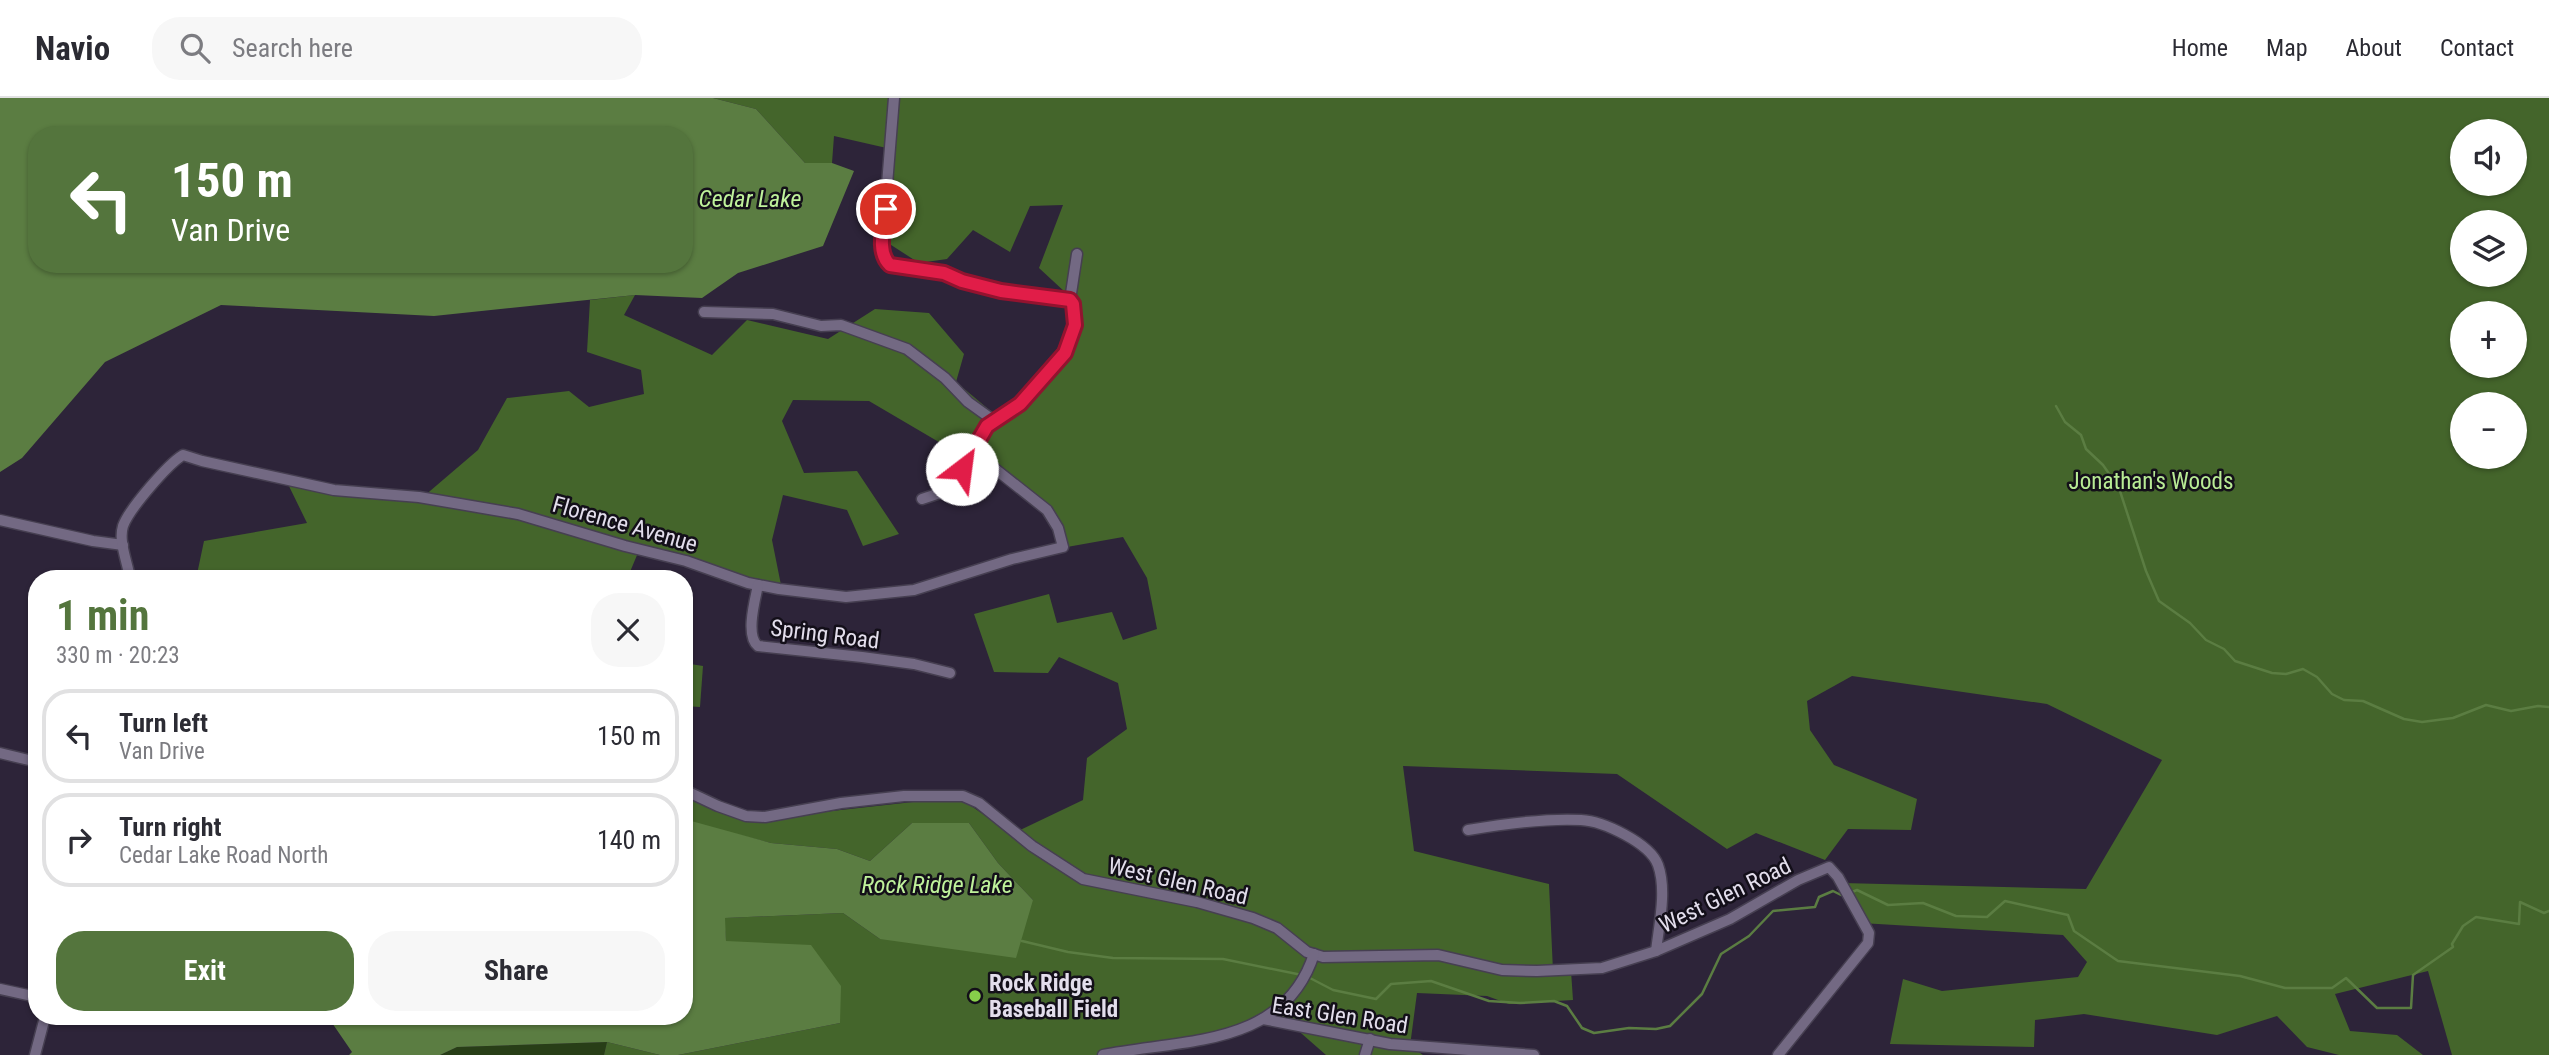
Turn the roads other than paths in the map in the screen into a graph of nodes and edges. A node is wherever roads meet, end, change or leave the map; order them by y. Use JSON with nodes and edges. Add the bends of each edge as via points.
{"nodes":[{"id":1,"x":894,"y":98,"type":"edge"},
{"id":2,"x":1077,"y":254,"type":"dead end"},
{"id":3,"x":1070,"y":300,"type":"junction"},
{"id":4,"x":704,"y":312,"type":"dead end"},
{"id":5,"x":993,"y":420,"type":"junction"},
{"id":6,"x":974,"y":450,"type":"junction"},
{"id":7,"x":922,"y":499,"type":"dead end"},
{"id":8,"x":0,"y":520,"type":"edge"},
{"id":9,"x":123,"y":545,"type":"junction"},
{"id":10,"x":128,"y":570,"type":"edge"},
{"id":11,"x":758,"y":585,"type":"junction"},
{"id":12,"x":950,"y":673,"type":"dead end"},
{"id":13,"x":0,"y":754,"type":"edge"},
{"id":14,"x":28,"y":760,"type":"edge"},
{"id":15,"x":693,"y":794,"type":"edge"},
{"id":16,"x":1468,"y":830,"type":"dead end"},
{"id":17,"x":1656,"y":951,"type":"junction"},
{"id":18,"x":1314,"y":954,"type":"junction"},
{"id":19,"x":0,"y":989,"type":"edge"},
{"id":20,"x":28,"y":995,"type":"edge"},
{"id":21,"x":1263,"y":1020,"type":"junction"},
{"id":22,"x":43,"y":1025,"type":"edge"},
{"id":23,"x":1370,"y":1039,"type":"junction"},
{"id":24,"x":35,"y":1055,"type":"edge"},
{"id":25,"x":1103,"y":1055,"type":"edge"},
{"id":26,"x":1365,"y":1055,"type":"edge"},
{"id":27,"x":1534,"y":1055,"type":"edge"},
{"id":28,"x":1778,"y":1055,"type":"edge"}],
"edges":[{"from":1,"to":3,"type":"street","via":[[883,253],[890,265],[944,273],[1001,291]]},
{"from":2,"to":3,"type":"street"},
{"from":3,"to":5,"type":"street","via":[[1075,325],[1065,353],[1020,404]]},
{"from":4,"to":5,"type":"street","via":[[774,314],[821,326],[841,325],[907,349]]},
{"from":5,"to":6,"type":"street"},
{"from":6,"to":7,"type":"street","via":[[951,489]]},
{"from":6,"to":11,"type":"street","name":"Florence Avenue","via":[[1047,510],[1063,547],[914,590],[880,595],[846,597]]},
{"from":8,"to":9,"type":"street"},
{"from":9,"to":10,"type":"street","name":"Florence Avenue"},
{"from":9,"to":11,"type":"street","name":"Florence Avenue","via":[[123,526],[130,514],[161,474],[183,455],[334,490],[419,496],[518,514]]},
{"from":11,"to":12,"type":"street","name":"Spring Road","via":[[751,636],[758,646],[914,664]]},
{"from":13,"to":14,"type":"street"},
{"from":15,"to":18,"type":"street","name":"West Glen Road","via":[[737,813],[765,817],[904,796],[962,796],[979,803],[1083,879],[1253,918],[1277,928]]},
{"from":16,"to":17,"type":"street","via":[[1584,820],[1637,841],[1656,859],[1660,875]]},
{"from":17,"to":18,"type":"street","name":"West Glen Road","via":[[1602,968],[1537,971],[1502,970],[1438,955]]},
{"from":17,"to":28,"type":"street","name":"West Glen Road","via":[[1730,919],[1829,867],[1869,933],[1868,943]]},
{"from":18,"to":21,"type":"street","via":[[1304,981]]},
{"from":19,"to":20,"type":"street"},
{"from":21,"to":23,"type":"street","name":"East Glen Road"},
{"from":21,"to":25,"type":"street","name":"East Glen Road","via":[[1208,1040]]},
{"from":22,"to":24,"type":"street"},
{"from":23,"to":26,"type":"street"},
{"from":23,"to":27,"type":"street","name":"East Glen Road"}]}
